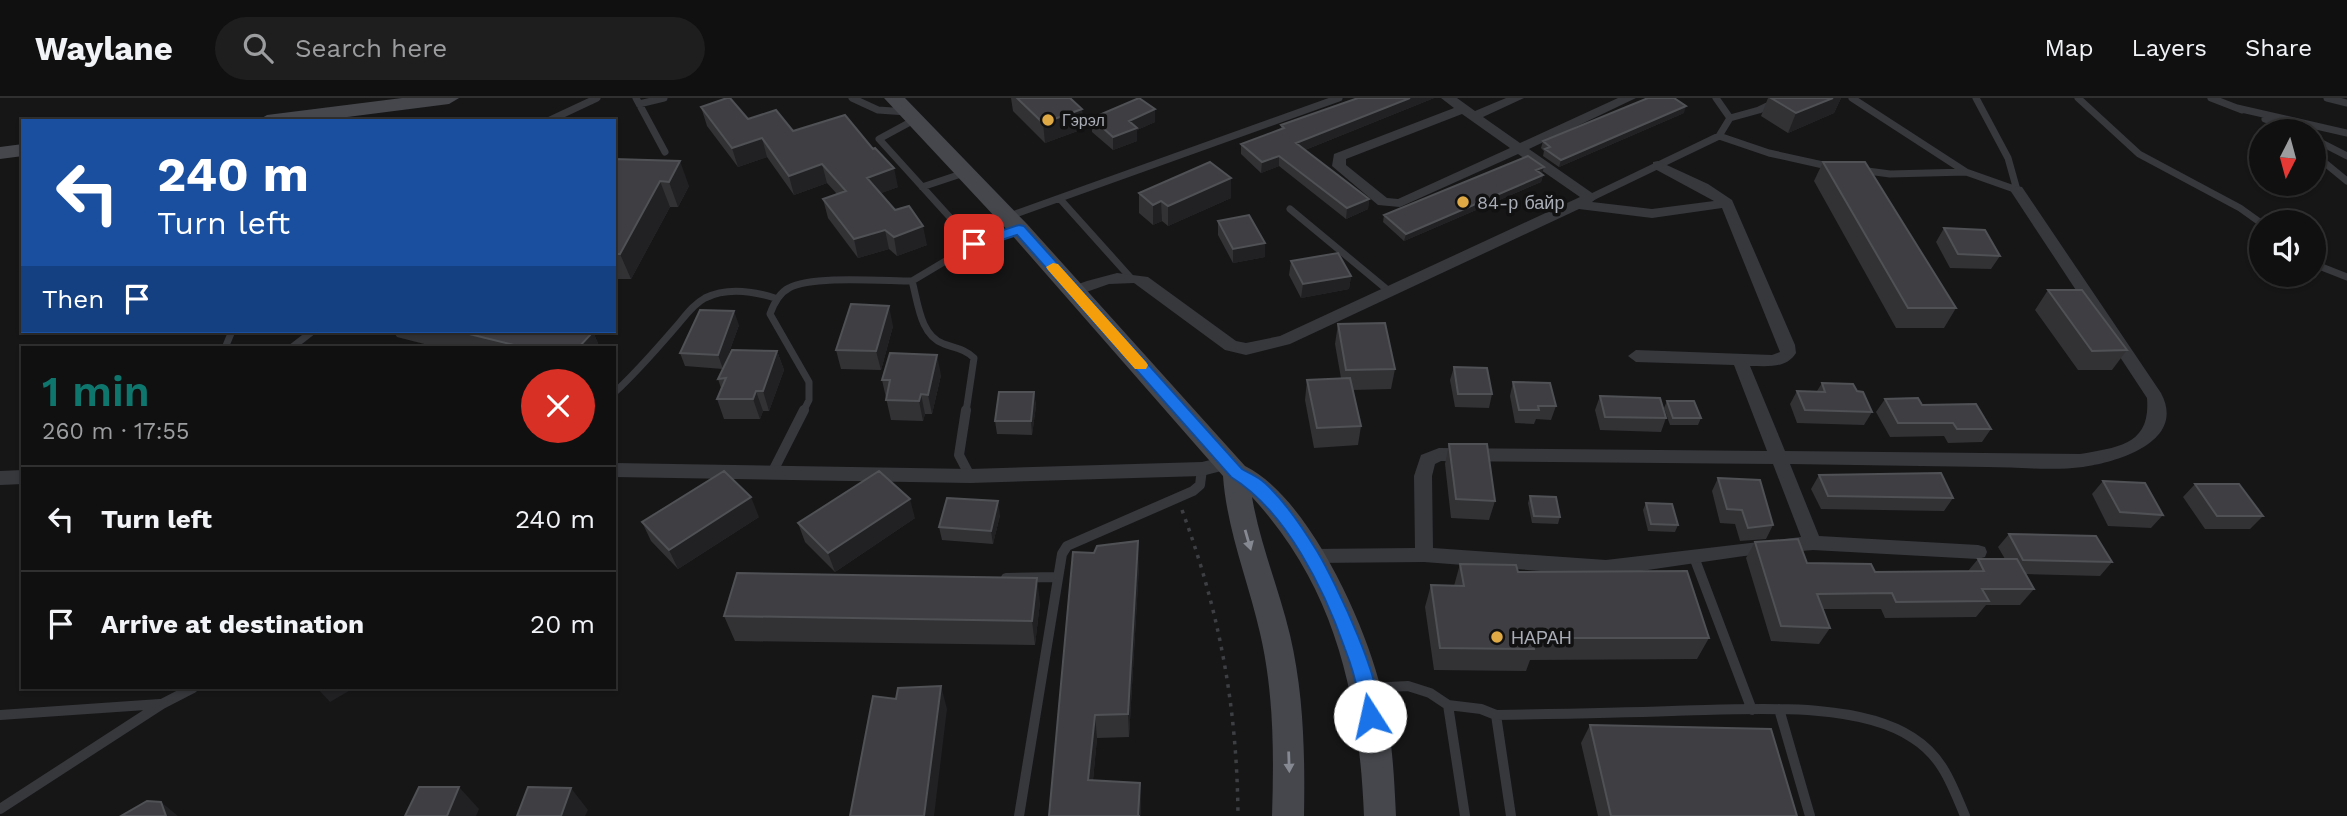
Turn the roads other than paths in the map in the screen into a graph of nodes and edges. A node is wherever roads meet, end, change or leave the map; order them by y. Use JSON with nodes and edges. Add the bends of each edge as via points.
{"nodes":[{"id":1,"x":449,"y":98,"type":"edge"},
{"id":2,"x":597,"y":98,"type":"edge"},
{"id":3,"x":664,"y":98,"type":"edge"},
{"id":4,"x":852,"y":98,"type":"edge"},
{"id":5,"x":1339,"y":98,"type":"edge"},
{"id":6,"x":1448,"y":98,"type":"edge"},
{"id":7,"x":1517,"y":98,"type":"edge"},
{"id":8,"x":1629,"y":98,"type":"edge"},
{"id":9,"x":1716,"y":98,"type":"edge"},
{"id":10,"x":1784,"y":98,"type":"edge"},
{"id":11,"x":1852,"y":98,"type":"edge"},
{"id":12,"x":1976,"y":98,"type":"edge"},
{"id":13,"x":2078,"y":98,"type":"edge"},
{"id":14,"x":2211,"y":98,"type":"edge"},
{"id":15,"x":2327,"y":98,"type":"edge"},
{"id":16,"x":638,"y":101,"type":"edge"},
{"id":17,"x":2347,"y":103,"type":"edge"},
{"id":18,"x":2237,"y":108,"type":"junction"},
{"id":19,"x":905,"y":110,"type":"edge"},
{"id":20,"x":1469,"y":112,"type":"junction"},
{"id":21,"x":1730,"y":118,"type":"junction"},
{"id":22,"x":2264,"y":118,"type":"edge"},
{"id":23,"x":283,"y":119,"type":"edge"},
{"id":24,"x":552,"y":119,"type":"edge"},
{"id":25,"x":2347,"y":133,"type":"edge"},
{"id":26,"x":1719,"y":136,"type":"junction"},
{"id":27,"x":2326,"y":145,"type":"edge"},
{"id":28,"x":1522,"y":149,"type":"junction"},
{"id":29,"x":21,"y":150,"type":"edge"},
{"id":30,"x":665,"y":152,"type":"dead end"},
{"id":31,"x":0,"y":153,"type":"edge"},
{"id":32,"x":2347,"y":156,"type":"edge"},
{"id":33,"x":2326,"y":164,"type":"edge"},
{"id":34,"x":1658,"y":165,"type":"junction"},
{"id":35,"x":1838,"y":167,"type":"edge"},
{"id":36,"x":1851,"y":169,"type":"edge"},
{"id":37,"x":964,"y":173,"type":"junction"},
{"id":38,"x":1966,"y":173,"type":"junction"},
{"id":39,"x":2347,"y":181,"type":"edge"},
{"id":40,"x":922,"y":187,"type":"junction"},
{"id":41,"x":2017,"y":190,"type":"junction"},
{"id":42,"x":1060,"y":199,"type":"junction"},
{"id":43,"x":1584,"y":201,"type":"junction"},
{"id":44,"x":1727,"y":203,"type":"junction"},
{"id":45,"x":1290,"y":209,"type":"dead end"},
{"id":46,"x":2249,"y":214,"type":"edge"},
{"id":47,"x":1013,"y":223,"type":"junction"},
{"id":48,"x":974,"y":244,"type":"junction"},
{"id":49,"x":2326,"y":269,"type":"edge"},
{"id":50,"x":1130,"y":276,"type":"junction"},
{"id":51,"x":2347,"y":277,"type":"edge"},
{"id":52,"x":912,"y":281,"type":"junction"},
{"id":53,"x":1075,"y":292,"type":"junction"},
{"id":54,"x":1390,"y":292,"type":"junction"},
{"id":55,"x":775,"y":298,"type":"junction"},
{"id":56,"x":310,"y":333,"type":"edge"},
{"id":57,"x":293,"y":346,"type":"edge"},
{"id":58,"x":1636,"y":356,"type":"dead end"},
{"id":59,"x":1740,"y":361,"type":"junction"},
{"id":60,"x":616,"y":391,"type":"edge"},
{"id":61,"x":1779,"y":460,"type":"junction"},
{"id":62,"x":1232,"y":468,"type":"junction"},
{"id":63,"x":1202,"y":469,"type":"junction"},
{"id":64,"x":616,"y":470,"type":"edge"},
{"id":65,"x":773,"y":471,"type":"junction"},
{"id":66,"x":970,"y":476,"type":"junction"},
{"id":67,"x":21,"y":477,"type":"edge"},
{"id":68,"x":0,"y":478,"type":"edge"},
{"id":69,"x":1813,"y":543,"type":"junction"},
{"id":70,"x":1978,"y":552,"type":"dead end"},
{"id":71,"x":1424,"y":555,"type":"junction"},
{"id":72,"x":1311,"y":556,"type":"junction"},
{"id":73,"x":1694,"y":557,"type":"junction"},
{"id":74,"x":1056,"y":577,"type":"junction"},
{"id":75,"x":992,"y":578,"type":"edge"},
{"id":76,"x":191,"y":689,"type":"edge"},
{"id":77,"x":1367,"y":689,"type":"junction"},
{"id":78,"x":162,"y":704,"type":"junction"},
{"id":79,"x":1448,"y":705,"type":"junction"},
{"id":80,"x":1779,"y":709,"type":"junction"},
{"id":81,"x":1752,"y":710,"type":"junction"},
{"id":82,"x":0,"y":715,"type":"edge"},
{"id":83,"x":1496,"y":715,"type":"junction"},
{"id":84,"x":0,"y":809,"type":"edge"},
{"id":85,"x":1020,"y":816,"type":"edge"},
{"id":86,"x":1289,"y":816,"type":"edge"},
{"id":87,"x":1380,"y":816,"type":"edge"},
{"id":88,"x":1465,"y":816,"type":"edge"},
{"id":89,"x":1511,"y":816,"type":"edge"},
{"id":90,"x":1810,"y":816,"type":"edge"},
{"id":91,"x":1965,"y":816,"type":"edge"}],
"edges":[{"from":1,"to":23,"type":"main road"},
{"from":2,"to":24,"type":"lane"},
{"from":3,"to":16,"type":"lane"},
{"from":4,"to":19,"type":"lane","via":[[878,110]]},
{"from":5,"to":42,"type":"lane"},
{"from":6,"to":20,"type":"street"},
{"from":7,"to":20,"type":"street"},
{"from":8,"to":28,"type":"street"},
{"from":9,"to":21,"type":"lane"},
{"from":10,"to":21,"type":"lane"},
{"from":11,"to":38,"type":"lane"},
{"from":12,"to":41,"type":"lane","via":[[2012,167]]},
{"from":13,"to":46,"type":"lane","via":[[2139,154]]},
{"from":14,"to":18,"type":"lane"},
{"from":15,"to":17,"type":"lane"},
{"from":16,"to":30,"type":"lane"},
{"from":18,"to":22,"type":"lane"},
{"from":18,"to":25,"type":"lane"},
{"from":19,"to":37,"type":"main road"},
{"from":19,"to":40,"type":"lane","via":[[879,139]]},
{"from":20,"to":28,"type":"street"},
{"from":20,"to":28,"type":"street","via":[[1339,157],[1339,166],[1383,202],[1395,204]]},
{"from":21,"to":26,"type":"lane"},
{"from":26,"to":34,"type":"lane"},
{"from":26,"to":35,"type":"lane","via":[[1769,153]]},
{"from":27,"to":32,"type":"lane"},
{"from":28,"to":43,"type":"street"},
{"from":29,"to":31,"type":"main road"},
{"from":33,"to":39,"type":"lane"},
{"from":34,"to":43,"type":"lane"},
{"from":34,"to":44,"type":"street"},
{"from":36,"to":38,"type":"lane","via":[[1890,174]]},
{"from":37,"to":40,"type":"lane"},
{"from":37,"to":47,"type":"main road"},
{"from":38,"to":41,"type":"lane"},
{"from":40,"to":48,"type":"lane"},
{"from":41,"to":61,"type":"street","via":[[2155,397],[2156,419],[2143,439],[2119,453],[2080,461]]},
{"from":42,"to":47,"type":"lane"},
{"from":42,"to":50,"type":"lane"},
{"from":43,"to":44,"type":"street","via":[[1646,215]]},
{"from":43,"to":54,"type":"street"},
{"from":44,"to":59,"type":"street","via":[[1788,353],[1772,361]]},
{"from":45,"to":54,"type":"lane"},
{"from":47,"to":48,"type":"lane"},
{"from":47,"to":53,"type":"main road"},
{"from":48,"to":52,"type":"lane"},
{"from":49,"to":51,"type":"lane"},
{"from":50,"to":53,"type":"street"},
{"from":50,"to":54,"type":"street","via":[[1231,346],[1246,349],[1284,340]]},
{"from":52,"to":55,"type":"lane","via":[[806,282],[790,286]]},
{"from":52,"to":66,"type":"lane","via":[[928,333],[935,340],[969,351],[974,358],[959,455]]},
{"from":53,"to":62,"type":"main road"},
{"from":55,"to":60,"type":"lane","via":[[724,292],[706,297]]},
{"from":55,"to":65,"type":"lane","via":[[770,314],[810,389],[809,400]]},
{"from":56,"to":57,"type":"lane"},
{"from":58,"to":59,"type":"street"},
{"from":59,"to":61,"type":"street"},
{"from":61,"to":69,"type":"street"},
{"from":61,"to":71,"type":"street","via":[[1439,454],[1427,460],[1423,476]]},
{"from":62,"to":63,"type":"street"},
{"from":62,"to":72,"type":"main road","via":[[1258,486]]},
{"from":62,"to":86,"type":"main road","one_way":true,"via":[[1286,695]]},
{"from":63,"to":66,"type":"street"},
{"from":63,"to":74,"type":"lane","via":[[1200,485],[1178,498],[1067,546]]},
{"from":64,"to":65,"type":"street"},
{"from":65,"to":66,"type":"street"},
{"from":67,"to":68,"type":"street"},
{"from":69,"to":70,"type":"street"},
{"from":69,"to":73,"type":"street"},
{"from":71,"to":72,"type":"street"},
{"from":71,"to":73,"type":"street","via":[[1606,568]]},
{"from":72,"to":77,"type":"main road","via":[[1354,649]]},
{"from":73,"to":81,"type":"lane"},
{"from":74,"to":75,"type":"lane"},
{"from":74,"to":85,"type":"lane"},
{"from":76,"to":78,"type":"lane"},
{"from":77,"to":79,"type":"lane","via":[[1388,684],[1414,687]]},
{"from":77,"to":87,"type":"main road"},
{"from":78,"to":82,"type":"lane"},
{"from":78,"to":84,"type":"lane"},
{"from":79,"to":83,"type":"lane","via":[[1480,706]]},
{"from":79,"to":88,"type":"lane"},
{"from":80,"to":81,"type":"lane"},
{"from":80,"to":90,"type":"lane"},
{"from":80,"to":91,"type":"lane","via":[[1892,726],[1918,739],[1943,765]]},
{"from":81,"to":83,"type":"lane"},
{"from":83,"to":89,"type":"lane"}]}
